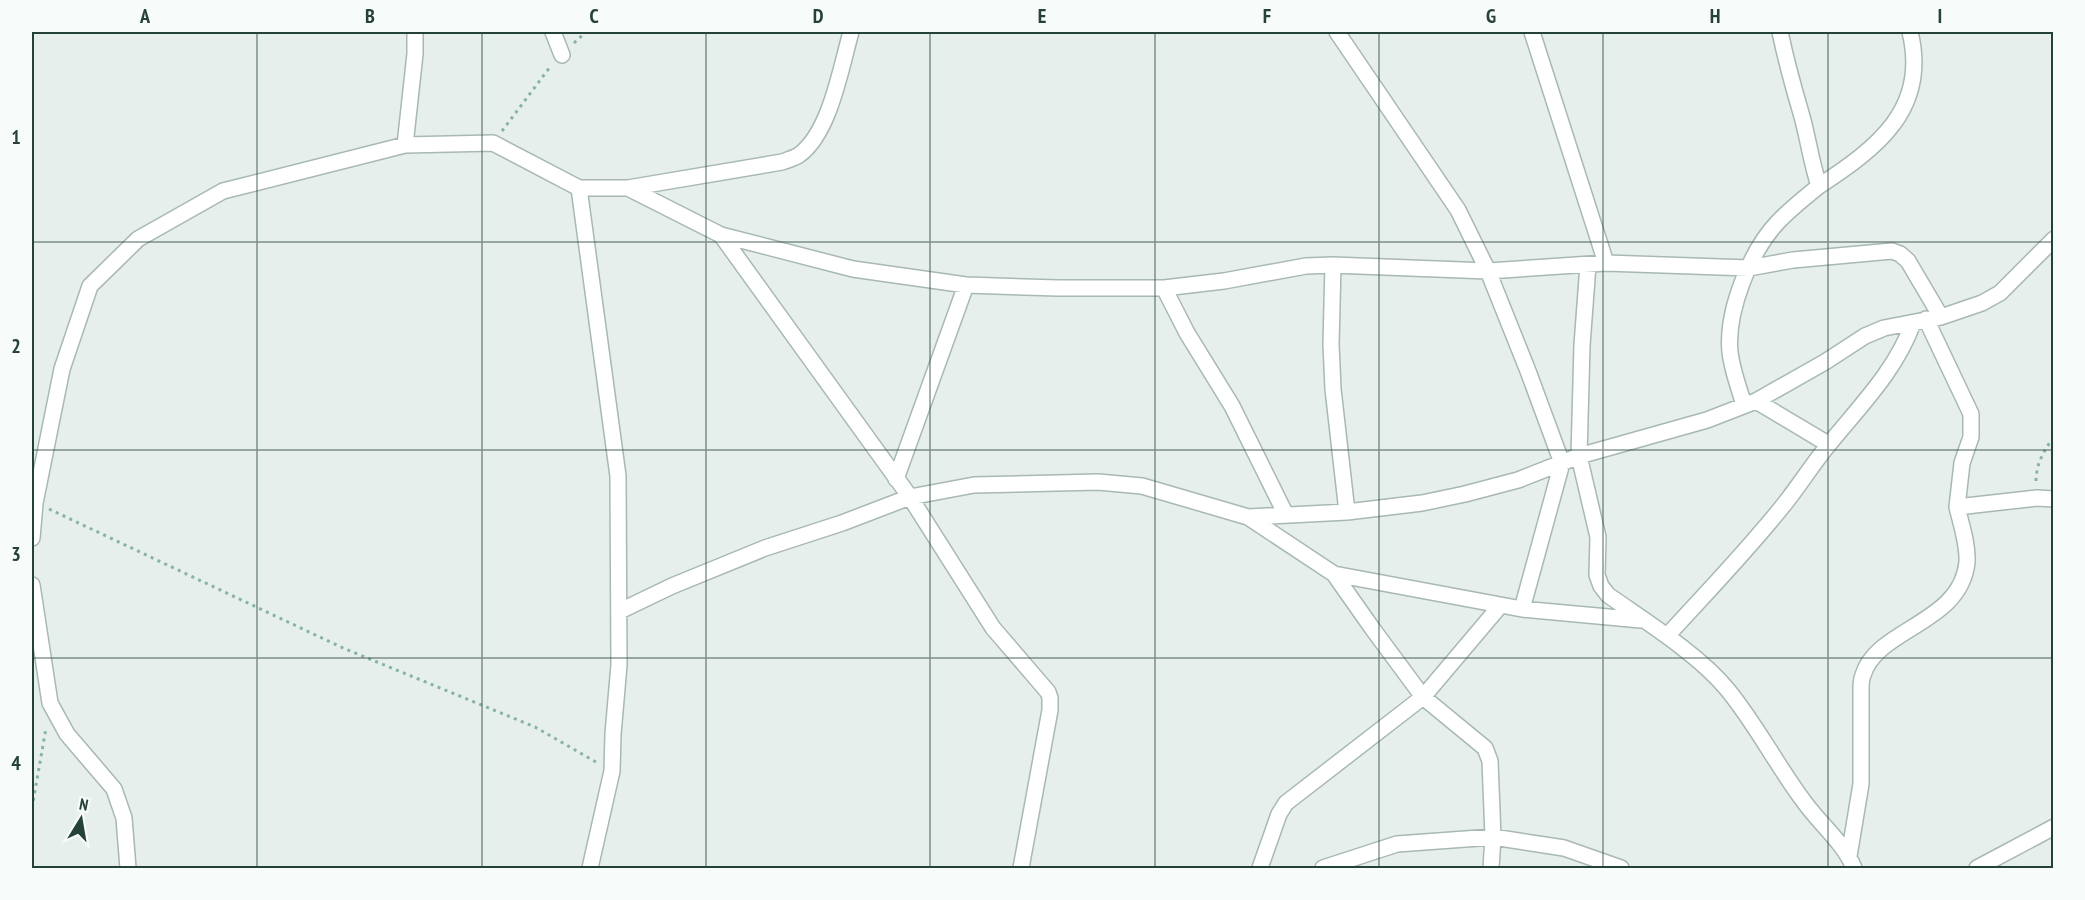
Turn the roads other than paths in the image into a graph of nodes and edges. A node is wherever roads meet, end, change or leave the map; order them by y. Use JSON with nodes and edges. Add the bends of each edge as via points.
{"nodes":[{"id":1,"x":415,"y":32,"type":"edge"},
{"id":2,"x":553,"y":32,"type":"edge"},
{"id":3,"x":850,"y":32,"type":"edge"},
{"id":4,"x":1336,"y":32,"type":"edge"},
{"id":5,"x":1532,"y":32,"type":"edge"},
{"id":6,"x":1780,"y":32,"type":"edge"},
{"id":7,"x":1910,"y":32,"type":"edge"},
{"id":8,"x":562,"y":55,"type":"road end"},
{"id":9,"x":405,"y":145,"type":"junction"},
{"id":10,"x":1818,"y":186,"type":"junction"},
{"id":11,"x":579,"y":188,"type":"junction"},
{"id":12,"x":628,"y":188,"type":"junction"},
{"id":13,"x":721,"y":235,"type":"junction"},
{"id":14,"x":2054,"y":239,"type":"edge"},
{"id":15,"x":1606,"y":264,"type":"junction"},
{"id":16,"x":1333,"y":265,"type":"junction"},
{"id":17,"x":1588,"y":265,"type":"junction"},
{"id":18,"x":1749,"y":268,"type":"junction"},
{"id":19,"x":1488,"y":271,"type":"junction"},
{"id":20,"x":966,"y":285,"type":"junction"},
{"id":21,"x":1164,"y":288,"type":"junction"},
{"id":22,"x":1941,"y":317,"type":"junction"},
{"id":23,"x":1920,"y":321,"type":"junction"},
{"id":24,"x":1750,"y":403,"type":"junction"},
{"id":25,"x":1828,"y":444,"type":"junction"},
{"id":26,"x":1580,"y":456,"type":"junction"},
{"id":27,"x":1562,"y":463,"type":"junction"},
{"id":28,"x":896,"y":479,"type":"junction"},
{"id":29,"x":909,"y":497,"type":"junction"},
{"id":30,"x":2054,"y":499,"type":"edge"},
{"id":31,"x":1958,"y":507,"type":"junction"},
{"id":32,"x":1347,"y":512,"type":"junction"},
{"id":33,"x":1286,"y":515,"type":"junction"},
{"id":34,"x":1248,"y":518,"type":"junction"},
{"id":35,"x":32,"y":538,"type":"edge"},
{"id":36,"x":1334,"y":574,"type":"junction"},
{"id":37,"x":32,"y":585,"type":"edge"},
{"id":38,"x":1500,"y":606,"type":"junction"},
{"id":39,"x":1522,"y":609,"type":"junction"},
{"id":40,"x":620,"y":611,"type":"junction"},
{"id":41,"x":1644,"y":620,"type":"junction"},
{"id":42,"x":1667,"y":636,"type":"junction"},
{"id":43,"x":1424,"y":697,"type":"junction"},
{"id":44,"x":2054,"y":827,"type":"edge"},
{"id":45,"x":1493,"y":837,"type":"junction"},
{"id":46,"x":1852,"y":862,"type":"edge"},
{"id":47,"x":128,"y":868,"type":"edge"},
{"id":48,"x":590,"y":868,"type":"edge"},
{"id":49,"x":1021,"y":868,"type":"edge"},
{"id":50,"x":1260,"y":868,"type":"edge"},
{"id":51,"x":1323,"y":868,"type":"edge"},
{"id":52,"x":1491,"y":868,"type":"edge"},
{"id":53,"x":1621,"y":868,"type":"edge"},
{"id":54,"x":1977,"y":868,"type":"edge"}],
"edges":[{"from":1,"to":9,"type":"street"},
{"from":2,"to":8,"type":"street"},
{"from":3,"to":12,"type":"street","via":[[826,118],[815,139],[799,156]]},
{"from":4,"to":19,"type":"street","via":[[1458,210]]},
{"from":5,"to":15,"type":"street"},
{"from":6,"to":10,"type":"street"},
{"from":7,"to":10,"type":"street","via":[[1915,51],[1908,103],[1877,144]]},
{"from":9,"to":11,"type":"street","via":[[493,143]]},
{"from":9,"to":35,"type":"street","via":[[223,191],[138,239],[90,286],[62,369],[35,503]]},
{"from":10,"to":18,"type":"street","via":[[1775,225]]},
{"from":11,"to":12,"type":"street"},
{"from":11,"to":40,"type":"street","via":[[618,476]]},
{"from":12,"to":13,"type":"street"},
{"from":13,"to":20,"type":"street","via":[[853,269]]},
{"from":13,"to":28,"type":"street"},
{"from":14,"to":22,"type":"street","via":[[2000,293]]},
{"from":15,"to":17,"type":"street"},
{"from":15,"to":18,"type":"street"},
{"from":16,"to":19,"type":"street"},
{"from":16,"to":21,"type":"street"},
{"from":16,"to":32,"type":"street","via":[[1333,389]]},
{"from":17,"to":19,"type":"street"},
{"from":17,"to":26,"type":"street"},
{"from":18,"to":22,"type":"street","via":[[1892,251],[1908,261]]},
{"from":18,"to":24,"type":"street","via":[[1733,312],[1730,343],[1732,367]]},
{"from":19,"to":27,"type":"street"},
{"from":20,"to":21,"type":"street"},
{"from":20,"to":28,"type":"street"},
{"from":21,"to":33,"type":"street","via":[[1232,406]]},
{"from":22,"to":23,"type":"street"},
{"from":23,"to":24,"type":"street","via":[[1865,336]]},
{"from":23,"to":25,"type":"street","via":[[1866,401]]},
{"from":23,"to":31,"type":"street","via":[[1971,414],[1971,436],[1962,463]]},
{"from":24,"to":25,"type":"street"},
{"from":24,"to":26,"type":"street","via":[[1707,420]]},
{"from":25,"to":42,"type":"street","via":[[1787,501]]},
{"from":26,"to":27,"type":"street"},
{"from":26,"to":41,"type":"street","via":[[1598,537],[1597,575],[1601,586]]},
{"from":27,"to":32,"type":"street","via":[[1465,494]]},
{"from":27,"to":39,"type":"street"},
{"from":28,"to":29,"type":"street"},
{"from":29,"to":34,"type":"street","via":[[974,485],[1098,482],[1142,486]]},
{"from":29,"to":40,"type":"street","via":[[765,548]]},
{"from":29,"to":49,"type":"street","via":[[993,628],[1050,698]]},
{"from":30,"to":31,"type":"street"},
{"from":31,"to":46,"type":"street","via":[[1967,562],[1957,591],[1945,606],[1878,653],[1863,675],[1861,784]]},
{"from":32,"to":33,"type":"street"},
{"from":33,"to":34,"type":"street"},
{"from":34,"to":36,"type":"street"},
{"from":36,"to":38,"type":"street"},
{"from":36,"to":43,"type":"street"},
{"from":37,"to":47,"type":"street","via":[[50,703],[67,734],[114,789],[124,818]]},
{"from":38,"to":39,"type":"street"},
{"from":38,"to":43,"type":"street"},
{"from":39,"to":41,"type":"street"},
{"from":40,"to":48,"type":"street","via":[[612,771]]},
{"from":41,"to":42,"type":"street"},
{"from":42,"to":46,"type":"street","via":[[1726,687],[1805,804]]},
{"from":43,"to":45,"type":"street","via":[[1488,754]]},
{"from":43,"to":50,"type":"street","via":[[1286,803]]},
{"from":44,"to":54,"type":"street"},
{"from":45,"to":51,"type":"street","via":[[1397,844]]},
{"from":45,"to":52,"type":"street"},
{"from":45,"to":53,"type":"street","via":[[1564,848]]}]}
